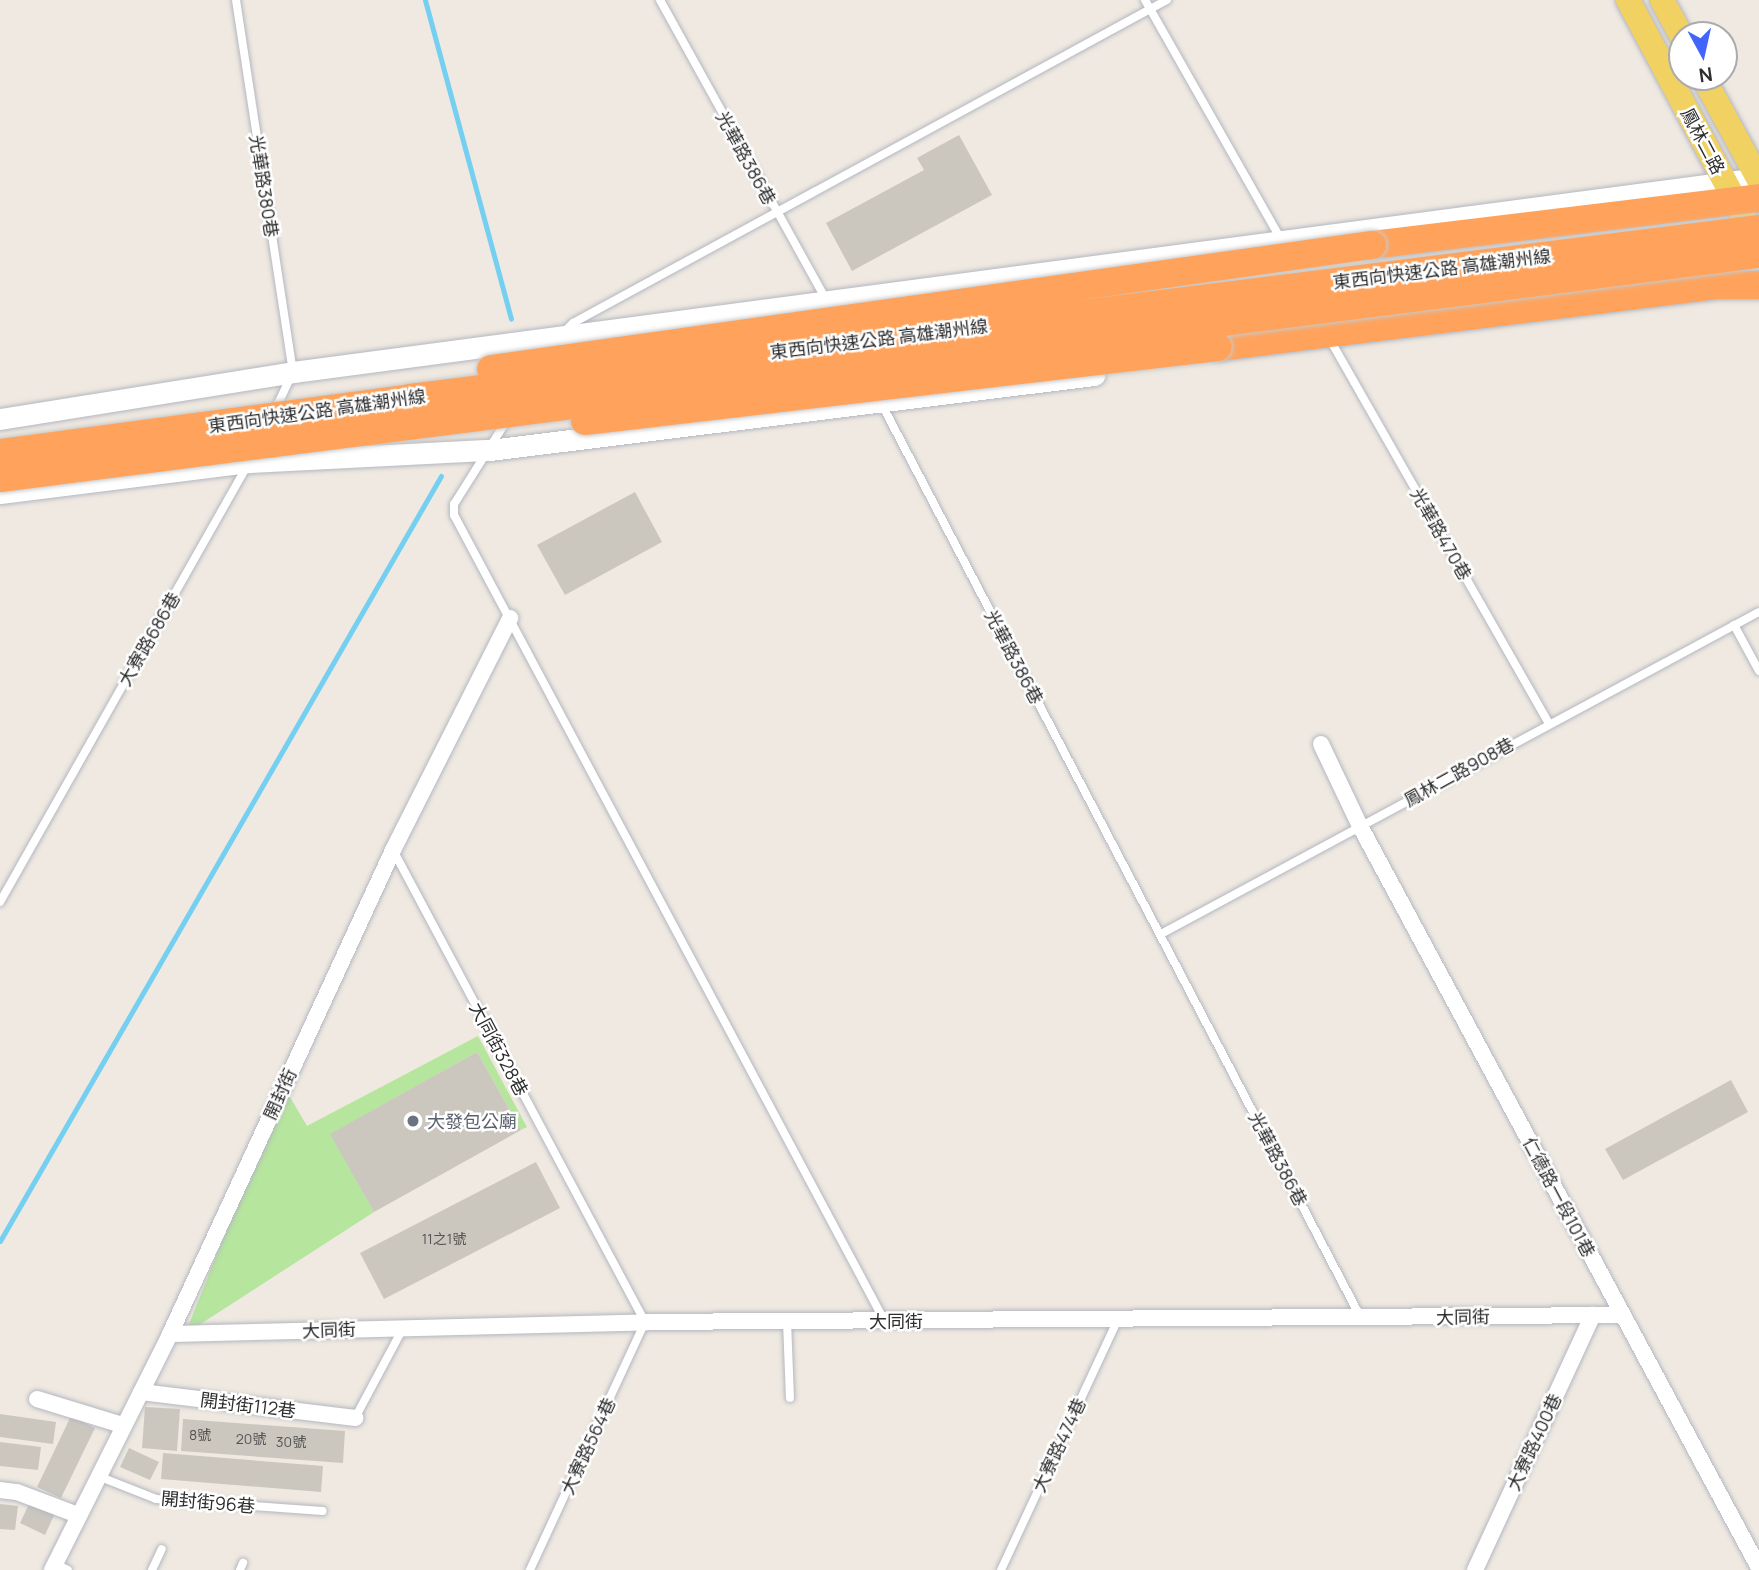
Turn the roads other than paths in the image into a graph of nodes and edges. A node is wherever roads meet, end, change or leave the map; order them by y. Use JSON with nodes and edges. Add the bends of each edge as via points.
{"nodes":[{"id":1,"x":236,"y":0,"type":"edge"},
{"id":2,"x":660,"y":0,"type":"edge"},
{"id":3,"x":1144,"y":0,"type":"edge"},
{"id":4,"x":1167,"y":0,"type":"edge"},
{"id":5,"x":1628,"y":0,"type":"edge"},
{"id":6,"x":1662,"y":0,"type":"edge"},
{"id":7,"x":1150,"y":9,"type":"junction"},
{"id":8,"x":1673,"y":21,"type":"edge"},
{"id":9,"x":1711,"y":91,"type":"edge"},
{"id":10,"x":1759,"y":179,"type":"edge"},
{"id":11,"x":1739,"y":193,"type":"edge"},
{"id":12,"x":777,"y":215,"type":"junction"},
{"id":13,"x":1759,"y":229,"type":"edge"},
{"id":14,"x":1282,"y":241,"type":"junction"},
{"id":15,"x":1759,"y":245,"type":"edge"},
{"id":16,"x":1759,"y":254,"type":"edge"},
{"id":17,"x":1759,"y":285,"type":"edge"},
{"id":18,"x":1759,"y":291,"type":"edge"},
{"id":19,"x":828,"y":303,"type":"junction"},
{"id":20,"x":840,"y":325,"type":"dead end"},
{"id":21,"x":846,"y":336,"type":"dead end"},
{"id":22,"x":556,"y":340,"type":"junction"},
{"id":23,"x":1333,"y":345,"type":"junction"},
{"id":24,"x":293,"y":372,"type":"junction"},
{"id":25,"x":523,"y":395,"type":"dead end"},
{"id":26,"x":880,"y":402,"type":"junction"},
{"id":27,"x":516,"y":406,"type":"dead end"},
{"id":28,"x":0,"y":419,"type":"edge"},
{"id":29,"x":258,"y":444,"type":"junction"},
{"id":30,"x":490,"y":450,"type":"junction"},
{"id":31,"x":9,"y":452,"type":"edge"},
{"id":32,"x":0,"y":478,"type":"edge"},
{"id":33,"x":0,"y":493,"type":"edge"},
{"id":34,"x":1759,"y":612,"type":"edge"},
{"id":35,"x":510,"y":618,"type":"junction"},
{"id":36,"x":1734,"y":625,"type":"junction"},
{"id":37,"x":1759,"y":671,"type":"edge"},
{"id":38,"x":1549,"y":723,"type":"junction"},
{"id":39,"x":1321,"y":744,"type":"dead end"},
{"id":40,"x":1360,"y":826,"type":"junction"},
{"id":41,"x":393,"y":850,"type":"junction"},
{"id":42,"x":0,"y":902,"type":"edge"},
{"id":43,"x":1161,"y":934,"type":"junction"},
{"id":44,"x":1593,"y":1315,"type":"junction"},
{"id":45,"x":1622,"y":1315,"type":"junction"},
{"id":46,"x":1361,"y":1318,"type":"junction"},
{"id":47,"x":1118,"y":1319,"type":"junction"},
{"id":48,"x":787,"y":1321,"type":"junction"},
{"id":49,"x":885,"y":1321,"type":"junction"},
{"id":50,"x":645,"y":1322,"type":"junction"},
{"id":51,"x":403,"y":1328,"type":"junction"},
{"id":52,"x":170,"y":1334,"type":"junction"},
{"id":53,"x":141,"y":1392,"type":"junction"},
{"id":54,"x":790,"y":1398,"type":"dead end"},
{"id":55,"x":37,"y":1399,"type":"dead end"},
{"id":56,"x":355,"y":1418,"type":"joint"},
{"id":57,"x":122,"y":1425,"type":"junction"},
{"id":58,"x":98,"y":1476,"type":"junction"},
{"id":59,"x":0,"y":1490,"type":"edge"},
{"id":60,"x":323,"y":1511,"type":"dead end"},
{"id":61,"x":78,"y":1515,"type":"junction"},
{"id":62,"x":162,"y":1549,"type":"dead end"},
{"id":63,"x":1757,"y":1567,"type":"edge"},
{"id":64,"x":58,"y":1568,"type":"edge"},
{"id":65,"x":152,"y":1570,"type":"edge"},
{"id":66,"x":530,"y":1570,"type":"edge"},
{"id":67,"x":1001,"y":1570,"type":"edge"},
{"id":68,"x":1475,"y":1570,"type":"edge"}],
"edges":[{"from":1,"to":24,"type":"lane","name":"光華路380巷"},
{"from":2,"to":12,"type":"lane","name":"光華路386巷"},
{"from":3,"to":7,"type":"lane"},
{"from":4,"to":7,"type":"lane"},
{"from":5,"to":11,"type":"main road","name":"鳳林二路"},
{"from":6,"to":8,"type":"main road"},
{"from":7,"to":12,"type":"lane"},
{"from":7,"to":14,"type":"lane"},
{"from":9,"to":10,"type":"main road","name":"鳳林二路"},
{"from":10,"to":11,"type":"main road"},
{"from":11,"to":14,"type":"main road"},
{"from":11,"to":15,"type":"main road","name":"鳳林二路"},
{"from":11,"to":31,"type":"highway","bridge":true,"via":[[402,382],[63,436]]},
{"from":12,"to":19,"type":"lane","name":"光華路386巷"},
{"from":12,"to":22,"type":"lane","via":[[573,323]]},
{"from":13,"to":31,"type":"highway","name":"東西向快速公路 高雄潮州線","bridge":true},
{"from":14,"to":19,"type":"main road"},
{"from":16,"to":29,"type":"highway","name":"東西向快速公路 高雄潮州線","bridge":true},
{"from":17,"to":29,"type":"highway","bridge":true,"via":[[1718,285],[689,411],[304,447]]},
{"from":18,"to":23,"type":"main road"},
{"from":19,"to":20,"type":"lane","name":"光華路386巷"},
{"from":19,"to":22,"type":"main road"},
{"from":21,"to":26,"type":"lane","name":"光華路386巷"},
{"from":22,"to":24,"type":"main road"},
{"from":22,"to":25,"type":"lane"},
{"from":23,"to":26,"type":"main road"},
{"from":23,"to":38,"type":"lane","name":"光華路470巷"},
{"from":24,"to":28,"type":"main road"},
{"from":24,"to":29,"type":"lane","name":"大寮路686巷"},
{"from":26,"to":30,"type":"main road"},
{"from":26,"to":43,"type":"lane","name":"光華路386巷"},
{"from":27,"to":30,"type":"lane"},
{"from":29,"to":30,"type":"main road"},
{"from":29,"to":32,"type":"highway","name":"東西向快速公路 高雄潮州線","bridge":true},
{"from":29,"to":33,"type":"main road"},
{"from":29,"to":42,"type":"lane","name":"大寮路686巷"},
{"from":30,"to":35,"type":"lane","via":[[454,505],[454,514]]},
{"from":34,"to":36,"type":"lane","name":"鳳林二路908巷"},
{"from":35,"to":41,"type":"street","name":"開封街"},
{"from":35,"to":49,"type":"lane"},
{"from":36,"to":37,"type":"lane"},
{"from":36,"to":38,"type":"lane","name":"鳳林二路908巷"},
{"from":38,"to":40,"type":"lane","name":"鳳林二路908巷"},
{"from":39,"to":40,"type":"street","name":"仁德路一段101巷"},
{"from":40,"to":43,"type":"lane","name":"鳳林二路908巷"},
{"from":40,"to":45,"type":"street","name":"仁德路一段101巷"},
{"from":41,"to":50,"type":"lane","name":"大同街328巷"},
{"from":41,"to":52,"type":"street","name":"開封街"},
{"from":43,"to":46,"type":"lane","name":"光華路386巷"},
{"from":44,"to":45,"type":"street","name":"大同街"},
{"from":44,"to":46,"type":"street","name":"大同街"},
{"from":44,"to":68,"type":"street","name":"大寮路400巷"},
{"from":45,"to":63,"type":"street","name":"仁德路一段101巷"},
{"from":46,"to":47,"type":"street","name":"大同街"},
{"from":47,"to":49,"type":"street","name":"大同街"},
{"from":47,"to":67,"type":"lane","name":"大寮路474巷"},
{"from":48,"to":49,"type":"street","name":"大同街"},
{"from":48,"to":50,"type":"street","name":"大同街"},
{"from":48,"to":54,"type":"lane"},
{"from":50,"to":51,"type":"street","name":"大同街"},
{"from":50,"to":66,"type":"lane","name":"大寮路564巷"},
{"from":51,"to":52,"type":"street","name":"大同街"},
{"from":51,"to":56,"type":"lane"},
{"from":52,"to":53,"type":"street","name":"開封街"},
{"from":53,"to":56,"type":"street","name":"開封街112巷"},
{"from":53,"to":57,"type":"street","name":"開封街"},
{"from":55,"to":57,"type":"street"},
{"from":57,"to":58,"type":"street","name":"開封街"},
{"from":58,"to":60,"type":"lane","name":"開封街96巷","via":[[156,1499]]},
{"from":58,"to":61,"type":"street","name":"開封街"},
{"from":59,"to":61,"type":"street"},
{"from":61,"to":64,"type":"street","name":"開封街"},
{"from":62,"to":65,"type":"lane"}]}
